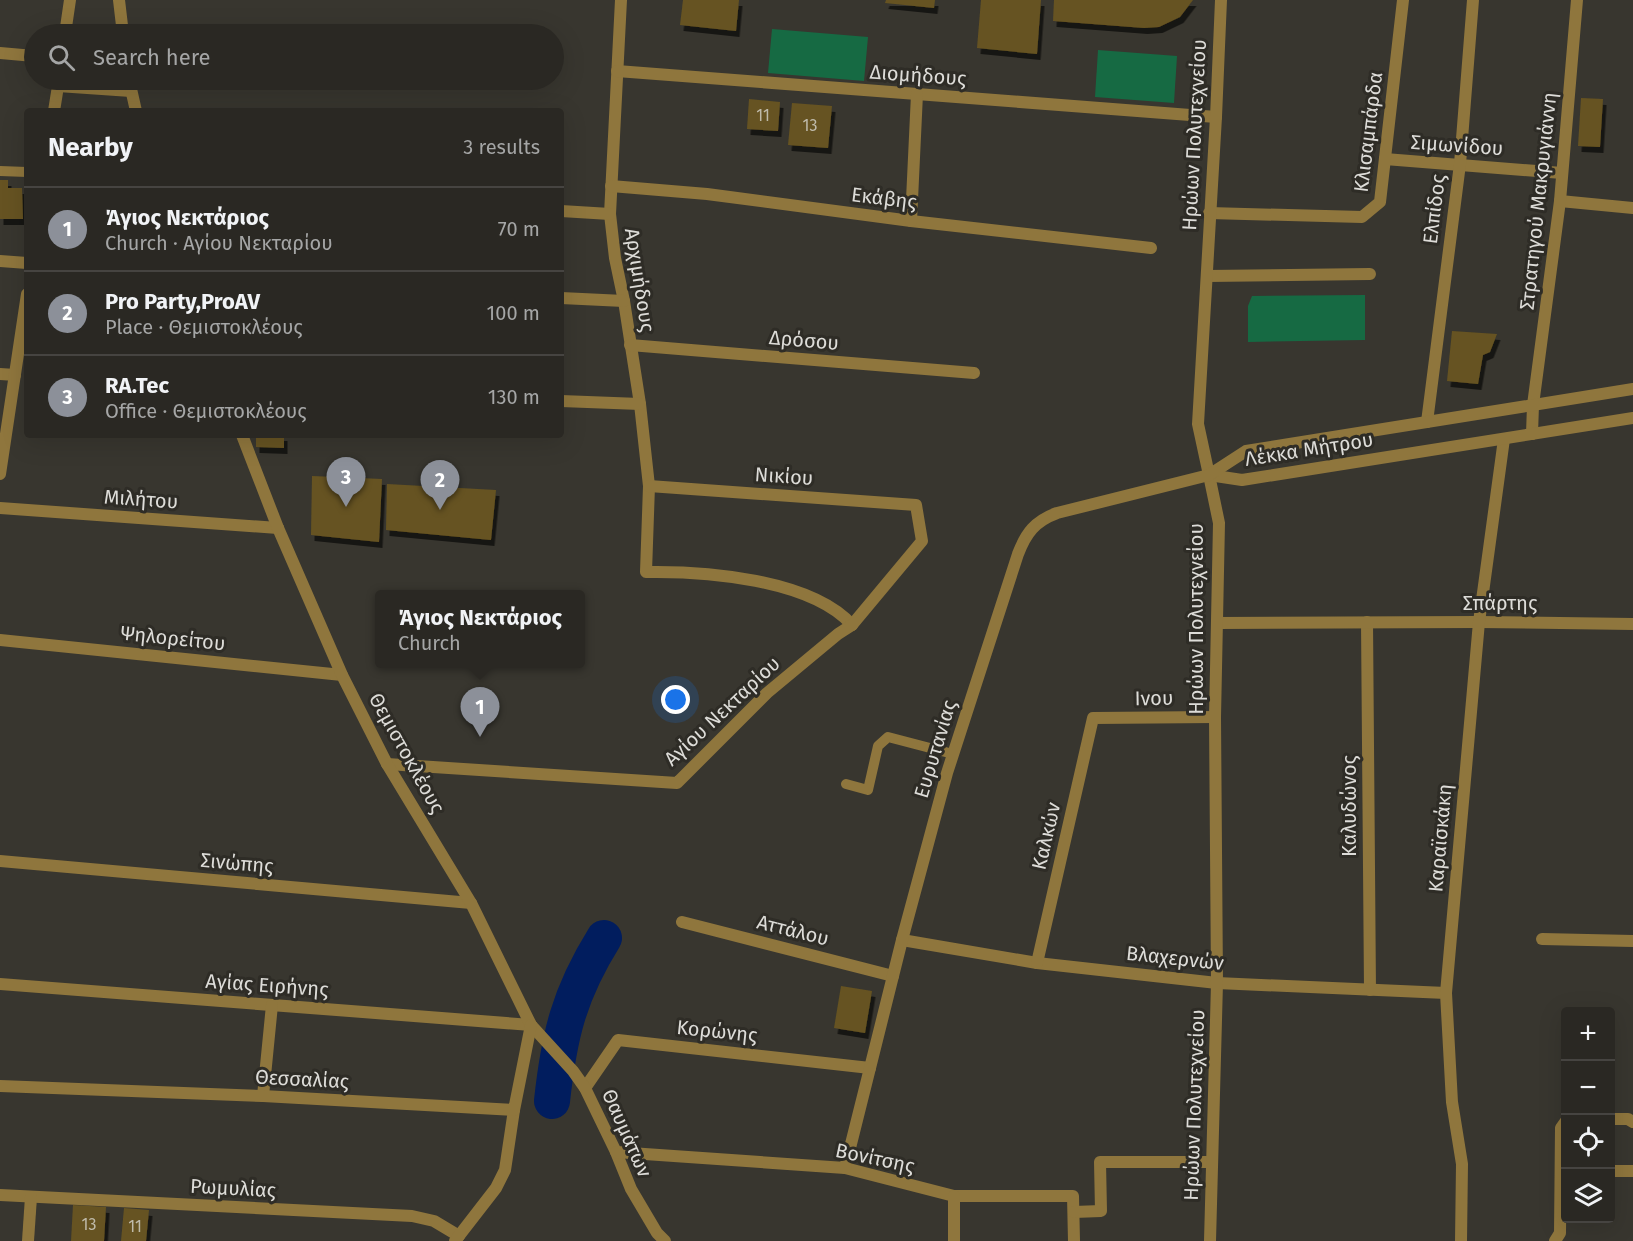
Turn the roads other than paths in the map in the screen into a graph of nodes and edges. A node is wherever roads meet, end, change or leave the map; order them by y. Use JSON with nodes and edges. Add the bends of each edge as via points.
{"nodes":[{"id":1,"x":70,"y":0,"type":"edge"},
{"id":2,"x":119,"y":0,"type":"edge"},
{"id":3,"x":621,"y":0,"type":"edge"},
{"id":4,"x":1221,"y":0,"type":"edge"},
{"id":5,"x":1404,"y":0,"type":"edge"},
{"id":6,"x":1473,"y":0,"type":"edge"},
{"id":7,"x":1577,"y":0,"type":"edge"},
{"id":8,"x":66,"y":24,"type":"edge"},
{"id":9,"x":122,"y":24,"type":"edge"},
{"id":10,"x":0,"y":53,"type":"edge"},
{"id":11,"x":24,"y":55,"type":"edge"},
{"id":12,"x":617,"y":71,"type":"junction"},
{"id":13,"x":57,"y":90,"type":"edge"},
{"id":14,"x":131,"y":90,"type":"edge"},
{"id":15,"x":917,"y":94,"type":"junction"},
{"id":16,"x":54,"y":108,"type":"edge"},
{"id":17,"x":135,"y":108,"type":"edge"},
{"id":18,"x":1216,"y":117,"type":"junction"},
{"id":19,"x":1385,"y":159,"type":"junction"},
{"id":20,"x":1460,"y":164,"type":"junction"},
{"id":21,"x":0,"y":171,"type":"edge"},
{"id":22,"x":24,"y":172,"type":"edge"},
{"id":23,"x":1562,"y":173,"type":"junction"},
{"id":24,"x":611,"y":186,"type":"junction"},
{"id":25,"x":1560,"y":201,"type":"junction"},
{"id":26,"x":1633,"y":208,"type":"edge"},
{"id":27,"x":564,"y":211,"type":"edge"},
{"id":28,"x":1209,"y":213,"type":"junction"},
{"id":29,"x":610,"y":214,"type":"junction"},
{"id":30,"x":911,"y":221,"type":"junction"},
{"id":31,"x":1151,"y":248,"type":"dead end"},
{"id":32,"x":0,"y":261,"type":"edge"},
{"id":33,"x":24,"y":263,"type":"edge"},
{"id":34,"x":1370,"y":274,"type":"dead end"},
{"id":35,"x":1207,"y":276,"type":"junction"},
{"id":36,"x":564,"y":298,"type":"edge"},
{"id":37,"x":624,"y":301,"type":"junction"},
{"id":38,"x":24,"y":314,"type":"edge"},
{"id":39,"x":630,"y":345,"type":"junction"},
{"id":40,"x":974,"y":373,"type":"dead end"},
{"id":41,"x":0,"y":374,"type":"edge"},
{"id":42,"x":15,"y":375,"type":"junction"},
{"id":43,"x":1633,"y":390,"type":"edge"},
{"id":44,"x":564,"y":401,"type":"edge"},
{"id":45,"x":640,"y":404,"type":"junction"},
{"id":46,"x":1533,"y":405,"type":"junction"},
{"id":47,"x":1633,"y":418,"type":"edge"},
{"id":48,"x":1427,"y":422,"type":"junction"},
{"id":49,"x":1532,"y":434,"type":"junction"},
{"id":50,"x":243,"y":438,"type":"edge"},
{"id":51,"x":1504,"y":439,"type":"junction"},
{"id":52,"x":0,"y":474,"type":"edge"},
{"id":53,"x":1209,"y":475,"type":"junction"},
{"id":54,"x":649,"y":486,"type":"junction"},
{"id":55,"x":916,"y":505,"type":"joint"},
{"id":56,"x":0,"y":508,"type":"edge"},
{"id":57,"x":278,"y":528,"type":"junction"},
{"id":58,"x":1367,"y":622,"type":"junction"},
{"id":59,"x":1479,"y":622,"type":"junction"},
{"id":60,"x":1217,"y":623,"type":"junction"},
{"id":61,"x":1633,"y":624,"type":"edge"},
{"id":62,"x":852,"y":625,"type":"junction"},
{"id":63,"x":0,"y":640,"type":"edge"},
{"id":64,"x":342,"y":675,"type":"junction"},
{"id":65,"x":1215,"y":717,"type":"junction"},
{"id":66,"x":1093,"y":718,"type":"joint"},
{"id":67,"x":953,"y":754,"type":"junction"},
{"id":68,"x":387,"y":764,"type":"junction"},
{"id":69,"x":846,"y":784,"type":"dead end"},
{"id":70,"x":0,"y":861,"type":"edge"},
{"id":71,"x":471,"y":903,"type":"junction"},
{"id":72,"x":682,"y":922,"type":"dead end"},
{"id":73,"x":1542,"y":939,"type":"dead end"},
{"id":74,"x":902,"y":940,"type":"junction"},
{"id":75,"x":1633,"y":941,"type":"edge"},
{"id":76,"x":1037,"y":963,"type":"junction"},
{"id":77,"x":893,"y":976,"type":"junction"},
{"id":78,"x":1217,"y":983,"type":"junction"},
{"id":79,"x":0,"y":984,"type":"edge"},
{"id":80,"x":1370,"y":990,"type":"junction"},
{"id":81,"x":1446,"y":993,"type":"junction"},
{"id":82,"x":272,"y":1005,"type":"junction"},
{"id":83,"x":531,"y":1025,"type":"junction"},
{"id":84,"x":549,"y":1044,"type":"joint"},
{"id":85,"x":870,"y":1068,"type":"junction"},
{"id":86,"x":0,"y":1086,"type":"edge"},
{"id":87,"x":585,"y":1088,"type":"junction"},
{"id":88,"x":263,"y":1096,"type":"junction"},
{"id":89,"x":514,"y":1110,"type":"junction"},
{"id":90,"x":1615,"y":1119,"type":"edge"},
{"id":91,"x":1633,"y":1122,"type":"edge"},
{"id":92,"x":616,"y":1152,"type":"junction"},
{"id":93,"x":1211,"y":1162,"type":"junction"},
{"id":94,"x":845,"y":1168,"type":"junction"},
{"id":95,"x":1615,"y":1171,"type":"edge"},
{"id":96,"x":1633,"y":1171,"type":"edge"},
{"id":97,"x":0,"y":1195,"type":"edge"},
{"id":98,"x":954,"y":1196,"type":"junction"},
{"id":99,"x":31,"y":1197,"type":"junction"},
{"id":100,"x":1074,"y":1212,"type":"junction"},
{"id":101,"x":1561,"y":1212,"type":"edge"},
{"id":102,"x":457,"y":1239,"type":"edge"},
{"id":103,"x":28,"y":1241,"type":"edge"},
{"id":104,"x":664,"y":1241,"type":"edge"},
{"id":105,"x":954,"y":1241,"type":"edge"},
{"id":106,"x":1074,"y":1241,"type":"edge"},
{"id":107,"x":1210,"y":1241,"type":"edge"},
{"id":108,"x":1461,"y":1241,"type":"edge"},
{"id":109,"x":1555,"y":1241,"type":"edge"}],
"edges":[{"from":1,"to":8,"type":"street"},
{"from":2,"to":9,"type":"street"},
{"from":3,"to":12,"type":"street","name":"Αρχιμήδους"},
{"from":4,"to":18,"type":"street","name":"Ηρώων Πολυτεχνείου"},
{"from":5,"to":19,"type":"street","name":"Κλισαμπάρδα"},
{"from":6,"to":20,"type":"street","name":"Ελπίδος"},
{"from":7,"to":23,"type":"street","name":"Στρατηγού Μακρυγιάννη"},
{"from":10,"to":11,"type":"street"},
{"from":12,"to":15,"type":"street","name":"Διομήδους"},
{"from":12,"to":24,"type":"street","name":"Αρχιμήδους"},
{"from":13,"to":16,"type":"street"},
{"from":14,"to":17,"type":"street"},
{"from":15,"to":18,"type":"street","name":"Διομήδους"},
{"from":15,"to":30,"type":"street"},
{"from":18,"to":28,"type":"street","name":"Ηρώων Πολυτεχνείου"},
{"from":19,"to":20,"type":"street","name":"Σιμωνίδου"},
{"from":19,"to":28,"type":"street","name":"Κλισαμπάρδα","via":[[1380,202],[1362,217]]},
{"from":20,"to":23,"type":"street","name":"Σιμωνίδου"},
{"from":20,"to":48,"type":"street","name":"Ελπίδος"},
{"from":21,"to":22,"type":"lane"},
{"from":23,"to":25,"type":"street","name":"Στρατηγού Μακρυγιάννη"},
{"from":24,"to":29,"type":"street","name":"Αρχιμήδους"},
{"from":24,"to":30,"type":"street","name":"Εκάβης","via":[[707,194]]},
{"from":25,"to":26,"type":"street"},
{"from":25,"to":46,"type":"street","name":"Στρατηγού Μακρυγιάννη"},
{"from":27,"to":29,"type":"street"},
{"from":28,"to":35,"type":"street","name":"Ηρώων Πολυτεχνείου"},
{"from":29,"to":37,"type":"street","name":"Αρχιμήδους"},
{"from":30,"to":31,"type":"street","name":"Εκάβης"},
{"from":32,"to":33,"type":"street"},
{"from":34,"to":35,"type":"street"},
{"from":35,"to":53,"type":"street","name":"Ηρώων Πολυτεχνείου","via":[[1198,424]]},
{"from":36,"to":37,"type":"street"},
{"from":37,"to":39,"type":"street","name":"Αρχιμήδους"},
{"from":38,"to":42,"type":"street"},
{"from":39,"to":40,"type":"street","name":"Δρόσου"},
{"from":39,"to":45,"type":"street","name":"Αρχιμήδους"},
{"from":41,"to":42,"type":"street"},
{"from":42,"to":52,"type":"street"},
{"from":43,"to":46,"type":"street","name":"Λέκκα Μήτρου"},
{"from":44,"to":45,"type":"street"},
{"from":45,"to":54,"type":"street","name":"Αρχιμήδους"},
{"from":46,"to":48,"type":"street","name":"Λέκκα Μήτρου"},
{"from":46,"to":49,"type":"street","name":"Στρατηγού Μακρυγιάννη"},
{"from":47,"to":49,"type":"street","name":"Λέκκα Μήτρου"},
{"from":48,"to":53,"type":"street","name":"Λέκκα Μήτρου","via":[[1246,451]]},
{"from":49,"to":51,"type":"street","name":"Λέκκα Μήτρου"},
{"from":50,"to":57,"type":"street","name":"Θεμιστοκλέους"},
{"from":51,"to":53,"type":"street","name":"Λέκκα Μήτρου","via":[[1242,480]]},
{"from":51,"to":59,"type":"street","name":"Καραϊσκάκη"},
{"from":53,"to":60,"type":"street","name":"Ηρώων Πολυτεχνείου","via":[[1218,523]]},
{"from":53,"to":67,"type":"street","name":"Ευρυτανίας","via":[[1047,516],[1029,530]]},
{"from":54,"to":55,"type":"street","name":"Νικίου"},
{"from":54,"to":62,"type":"street","name":"Αρχιμήδους","via":[[646,572],[763,581],[820,602],[844,615]]},
{"from":55,"to":62,"type":"street","name":"Αγίου Νεκταρίου","via":[[922,541]]},
{"from":56,"to":57,"type":"street","name":"Μιλήτου"},
{"from":57,"to":64,"type":"street","name":"Θεμιστοκλέους"},
{"from":58,"to":59,"type":"street","name":"Σπάρτης"},
{"from":58,"to":60,"type":"street","name":"Σπάρτης"},
{"from":58,"to":80,"type":"street","name":"Καλυδώνος"},
{"from":59,"to":61,"type":"street","name":"Σπάρτης"},
{"from":59,"to":81,"type":"street","name":"Καραϊσκάκη"},
{"from":60,"to":65,"type":"street","name":"Ηρώων Πολυτεχνείου"},
{"from":62,"to":68,"type":"street","name":"Αγίου Νεκταρίου","via":[[767,693],[677,783]]},
{"from":63,"to":64,"type":"street","name":"Ψηλορείτου"},
{"from":64,"to":68,"type":"street","name":"Θεμιστοκλέους"},
{"from":65,"to":66,"type":"street","name":"Ινου"},
{"from":65,"to":78,"type":"street","name":"Ηρώων Πολυτεχνείου"},
{"from":66,"to":76,"type":"street","name":"Καλκών"},
{"from":67,"to":69,"type":"lane","via":[[888,737],[878,746],[868,790]]},
{"from":67,"to":74,"type":"street","name":"Ευρυτανίας"},
{"from":68,"to":71,"type":"street","name":"Θεμιστοκλέους"},
{"from":70,"to":71,"type":"street","name":"Σινώπης"},
{"from":71,"to":83,"type":"street","name":"Θεμιστοκλέους"},
{"from":72,"to":77,"type":"street","name":"Αττάλου"},
{"from":73,"to":75,"type":"street"},
{"from":74,"to":76,"type":"street","name":"Βλαχερνών"},
{"from":74,"to":77,"type":"street","name":"Ευρυτανίας"},
{"from":76,"to":78,"type":"street","name":"Βλαχερνών"},
{"from":77,"to":85,"type":"street","name":"Ευρυτανίας"},
{"from":78,"to":80,"type":"street","name":"Βλαχερνών"},
{"from":78,"to":93,"type":"street","name":"Ηρώων Πολυτεχνείου"},
{"from":79,"to":82,"type":"street","name":"Αγίας Ειρήνης"},
{"from":80,"to":81,"type":"street","name":"Βλαχερνών"},
{"from":81,"to":108,"type":"street","name":"Καραϊσκάκη","via":[[1452,1102],[1462,1164]]},
{"from":82,"to":83,"type":"street","name":"Αγίας Ειρήνης"},
{"from":82,"to":88,"type":"street"},
{"from":83,"to":84,"type":"street","name":"Θεμιστοκλέους"},
{"from":83,"to":89,"type":"street"},
{"from":84,"to":87,"type":"street","name":"Θαυμάτων"},
{"from":85,"to":87,"type":"street","name":"Κορώνης","via":[[618,1040]]},
{"from":85,"to":94,"type":"street","name":"Ευρυτανίας"},
{"from":86,"to":88,"type":"street","name":"Θεσσαλίας"},
{"from":87,"to":92,"type":"street","name":"Θαυμάτων"},
{"from":88,"to":89,"type":"street","name":"Θεσσαλίας"},
{"from":89,"to":102,"type":"street","via":[[505,1170]]},
{"from":90,"to":91,"type":"street"},
{"from":92,"to":94,"type":"street","name":"Βονίτσης"},
{"from":92,"to":104,"type":"street","name":"Θαυμάτων","via":[[631,1190]]},
{"from":93,"to":100,"type":"street","via":[[1100,1162],[1101,1211]]},
{"from":93,"to":107,"type":"street","name":"Ηρώων Πολυτεχνείου"},
{"from":94,"to":98,"type":"street","name":"Βονίτσης"},
{"from":95,"to":96,"type":"street"},
{"from":97,"to":99,"type":"street","name":"Ρωμυλίας"},
{"from":98,"to":100,"type":"street","name":"Βονίτσης","via":[[1073,1196]]},
{"from":98,"to":105,"type":"street"},
{"from":99,"to":102,"type":"street","name":"Ρωμυλίας","via":[[412,1216],[434,1221]]},
{"from":99,"to":103,"type":"street"},
{"from":100,"to":106,"type":"street"},
{"from":101,"to":109,"type":"street","via":[[1560,1233]]}]}
